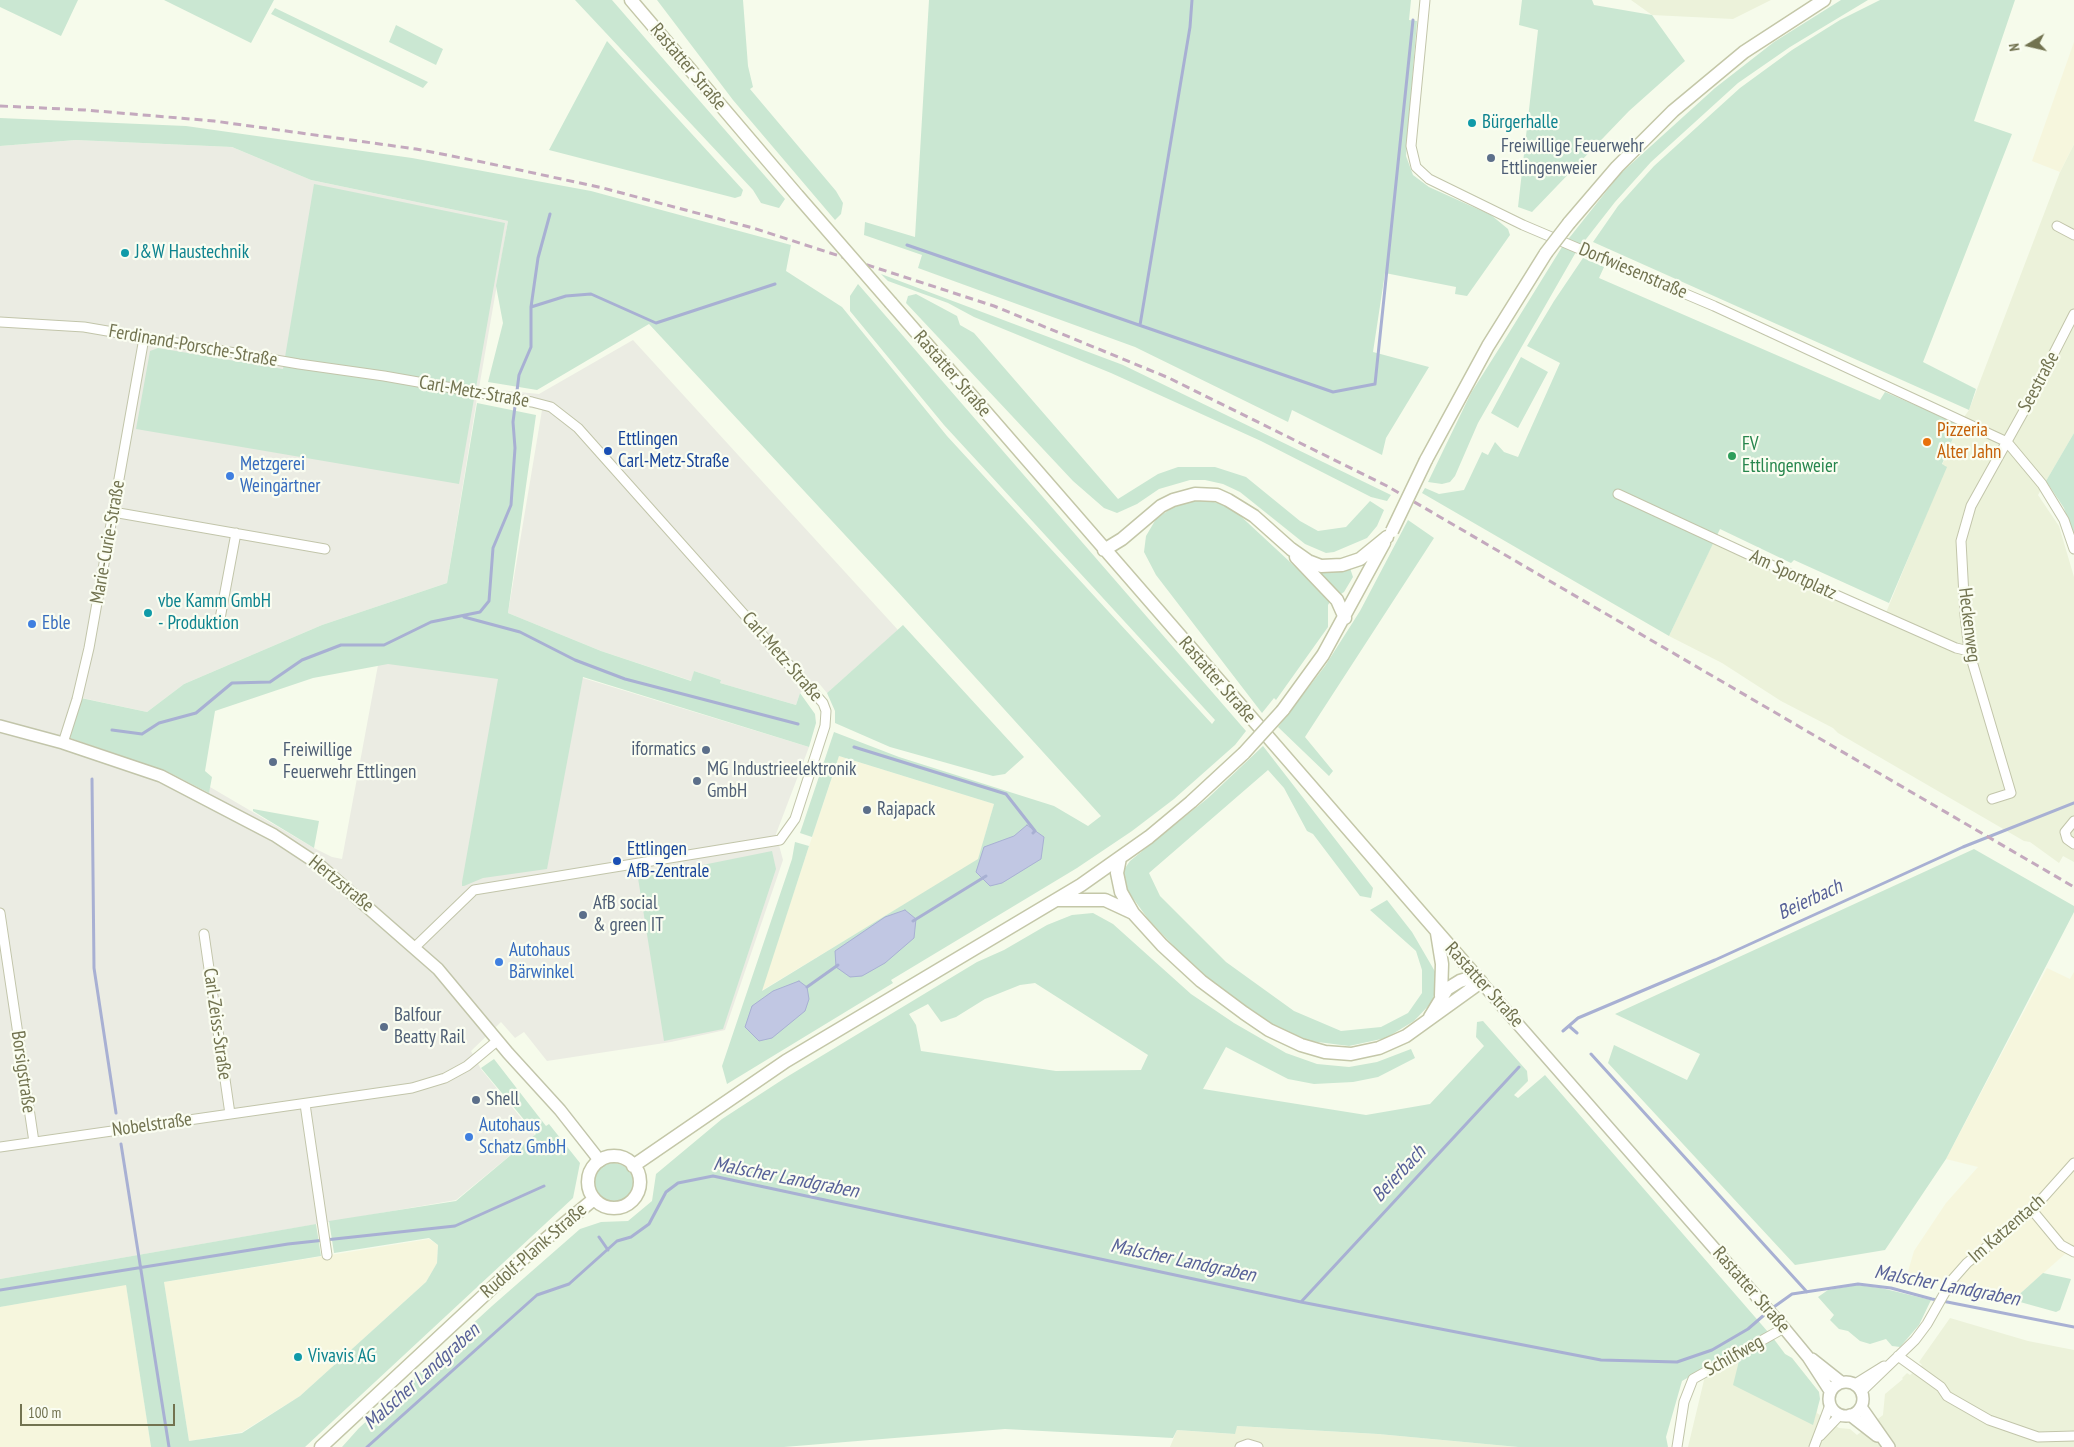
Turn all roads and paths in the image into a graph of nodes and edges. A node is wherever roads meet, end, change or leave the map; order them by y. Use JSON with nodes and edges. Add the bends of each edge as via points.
{"nodes":[{"id":1,"x":631,"y":0,"type":"edge"},
{"id":2,"x":1425,"y":0,"type":"edge"},
{"id":3,"x":1824,"y":0,"type":"edge"},
{"id":4,"x":2056,"y":226,"type":"dead end"},
{"id":5,"x":2074,"y":235,"type":"edge"},
{"id":6,"x":2074,"y":314,"type":"edge"},
{"id":7,"x":0,"y":322,"type":"edge"},
{"id":8,"x":144,"y":338,"type":"junction"},
{"id":9,"x":384,"y":376,"type":"joint"},
{"id":10,"x":2007,"y":442,"type":"junction"},
{"id":11,"x":1618,"y":494,"type":"dead end"},
{"id":12,"x":113,"y":512,"type":"junction"},
{"id":13,"x":236,"y":533,"type":"junction"},
{"id":14,"x":1390,"y":534,"type":"junction"},
{"id":15,"x":325,"y":549,"type":"dead end"},
{"id":16,"x":1290,"y":549,"type":"junction"},
{"id":17,"x":2074,"y":549,"type":"edge"},
{"id":18,"x":1104,"y":550,"type":"junction"},
{"id":19,"x":1345,"y":618,"type":"junction"},
{"id":20,"x":218,"y":624,"type":"dead end"},
{"id":21,"x":1969,"y":651,"type":"junction"},
{"id":22,"x":0,"y":726,"type":"edge"},
{"id":23,"x":62,"y":743,"type":"junction"},
{"id":24,"x":1992,"y":799,"type":"dead end"},
{"id":25,"x":2074,"y":821,"type":"edge"},
{"id":26,"x":2074,"y":844,"type":"edge"},
{"id":27,"x":1120,"y":858,"type":"junction"},
{"id":28,"x":1058,"y":900,"type":"junction"},
{"id":29,"x":0,"y":913,"type":"edge"},
{"id":30,"x":1132,"y":913,"type":"junction"},
{"id":31,"x":1437,"y":933,"type":"junction"},
{"id":32,"x":204,"y":934,"type":"dead end"},
{"id":33,"x":415,"y":947,"type":"junction"},
{"id":34,"x":1479,"y":979,"type":"junction"},
{"id":35,"x":1441,"y":996,"type":"junction"},
{"id":36,"x":1428,"y":1019,"type":"junction"},
{"id":37,"x":497,"y":1040,"type":"junction"},
{"id":38,"x":305,"y":1104,"type":"junction"},
{"id":39,"x":230,"y":1114,"type":"junction"},
{"id":40,"x":34,"y":1142,"type":"junction"},
{"id":41,"x":0,"y":1147,"type":"edge"},
{"id":42,"x":600,"y":1161,"type":"junction"},
{"id":43,"x":2074,"y":1163,"type":"edge"},
{"id":44,"x":633,"y":1166,"type":"junction"},
{"id":45,"x":594,"y":1199,"type":"junction"},
{"id":46,"x":2032,"y":1210,"type":"junction"},
{"id":47,"x":2074,"y":1252,"type":"edge"},
{"id":48,"x":328,"y":1255,"type":"dead end"},
{"id":49,"x":1784,"y":1328,"type":"junction"},
{"id":50,"x":1898,"y":1356,"type":"junction"},
{"id":51,"x":1808,"y":1357,"type":"junction"},
{"id":52,"x":1841,"y":1382,"type":"junction"},
{"id":53,"x":1858,"y":1388,"type":"junction"},
{"id":54,"x":1830,"y":1391,"type":"junction"},
{"id":55,"x":1830,"y":1405,"type":"junction"},
{"id":56,"x":1861,"y":1407,"type":"junction"},
{"id":57,"x":1845,"y":1415,"type":"junction"},
{"id":58,"x":2074,"y":1436,"type":"edge"},
{"id":59,"x":2038,"y":1437,"type":"junction"},
{"id":60,"x":1818,"y":1438,"type":"junction"},
{"id":61,"x":1887,"y":1444,"type":"edge"},
{"id":62,"x":1241,"y":1446,"type":"edge"},
{"id":63,"x":321,"y":1447,"type":"edge"},
{"id":64,"x":1258,"y":1447,"type":"edge"},
{"id":65,"x":1677,"y":1447,"type":"edge"},
{"id":66,"x":1814,"y":1447,"type":"edge"},
{"id":67,"x":2038,"y":1447,"type":"edge"}],
"edges":[{"from":1,"to":18,"type":"main road","name":"Rastatter Straße","bridge":true},
{"from":2,"to":10,"type":"street","name":"Dorfwiesenstraße","via":[[1411,146],[1416,167],[1429,179],[1523,225],[1714,306]]},
{"from":3,"to":14,"type":"main road","bridge":true,"via":[[1744,52],[1673,111],[1617,167],[1569,223],[1546,253],[1488,346]]},
{"from":4,"to":5,"type":"street"},
{"from":6,"to":10,"type":"street","name":"Seestraße"},
{"from":7,"to":8,"type":"street","name":"Ferdinand-Porsche-Straße","via":[[69,325]]},
{"from":8,"to":9,"type":"street","name":"Ferdinand-Porsche-Straße"},
{"from":8,"to":12,"type":"street","name":"Marie-Curie-Straße"},
{"from":9,"to":33,"type":"street","name":"Carl-Metz-Straße","via":[[550,407],[578,428],[819,696],[826,711],[825,726],[795,819],[780,840],[474,890]]},
{"from":10,"to":17,"type":"street","via":[[2042,484],[2064,520]]},
{"from":10,"to":21,"type":"street","name":"Heckenweg","via":[[1971,506],[1961,541]]},
{"from":11,"to":21,"type":"street","name":"Am Sportplatz","via":[[1826,590]]},
{"from":12,"to":13,"type":"street"},
{"from":12,"to":23,"type":"street","name":"Marie-Curie-Straße","via":[[89,648]]},
{"from":13,"to":15,"type":"street"},
{"from":13,"to":20,"type":"street"},
{"from":14,"to":16,"type":"main road","via":[[1360,559],[1342,565],[1321,566]]},
{"from":14,"to":19,"type":"main road"},
{"from":16,"to":18,"type":"main road","via":[[1254,516],[1228,500],[1206,494],[1178,498],[1161,506]]},
{"from":16,"to":19,"type":"main road","via":[[1337,600]]},
{"from":18,"to":31,"type":"main road","name":"Rastatter Straße"},
{"from":19,"to":27,"type":"main road","bridge":true,"via":[[1283,710],[1244,753],[1191,802]]},
{"from":21,"to":24,"type":"street","name":"Heckenweg","via":[[2011,793]]},
{"from":22,"to":23,"type":"street","name":"Hertzstraße"},
{"from":23,"to":33,"type":"street","name":"Hertzstraße","via":[[161,776],[274,835],[342,883]]},
{"from":25,"to":26,"type":"street","via":[[2065,832],[2067,839]]},
{"from":27,"to":28,"type":"main road"},
{"from":27,"to":30,"type":"main road","via":[[1119,885]]},
{"from":28,"to":30,"type":"main road","via":[[1105,900]]},
{"from":28,"to":44,"type":"main road","via":[[786,1061]]},
{"from":29,"to":40,"type":"street","name":"Borsigstraße"},
{"from":30,"to":36,"type":"main road","via":[[1201,981],[1269,1030],[1301,1045],[1325,1052],[1360,1052],[1406,1036]]},
{"from":31,"to":34,"type":"main road","name":"Rastatter Straße"},
{"from":31,"to":35,"type":"main road"},
{"from":32,"to":39,"type":"street","name":"Carl-Zeiss-Straße"},
{"from":33,"to":37,"type":"street","name":"Hertzstraße","via":[[438,969]]},
{"from":34,"to":35,"type":"main road","via":[[1460,980]]},
{"from":34,"to":36,"type":"main road"},
{"from":34,"to":49,"type":"street","name":"Rastatter Straße"},
{"from":35,"to":36,"type":"main road"},
{"from":37,"to":38,"type":"street","name":"Nobelstraße","via":[[468,1066],[429,1084]]},
{"from":37,"to":42,"type":"street","name":"Hertzstraße","via":[[560,1110]]},
{"from":38,"to":39,"type":"street","name":"Nobelstraße"},
{"from":38,"to":48,"type":"street"},
{"from":39,"to":40,"type":"street","name":"Nobelstraße"},
{"from":40,"to":41,"type":"street","name":"Nobelstraße"},
{"from":42,"to":44,"type":"main road","via":[[621,1158]]},
{"from":42,"to":45,"type":"main road","via":[[589,1174],[589,1192]]},
{"from":43,"to":46,"type":"street","name":"Im Katzentach"},
{"from":44,"to":45,"type":"main road","via":[[638,1173],[639,1189],[630,1202],[623,1207],[607,1208]]},
{"from":45,"to":63,"type":"main road","name":"Rudolf-Plank-Straße","via":[[536,1247]]},
{"from":46,"to":47,"type":"street","via":[[2061,1244]]},
{"from":46,"to":50,"type":"street","name":"Im Katzentach","via":[[1967,1263],[1915,1340]]},
{"from":49,"to":51,"type":"street","name":"Rastatter Straße"},
{"from":49,"to":65,"type":"street","name":"Schilfweg","via":[[1693,1379],[1684,1402]]},
{"from":50,"to":53,"type":"street","name":"Im Katzentach","via":[[1869,1374]]},
{"from":50,"to":59,"type":"street","via":[[1965,1408],[2008,1428]]},
{"from":51,"to":52,"type":"street","name":"Rastatter Straße"},
{"from":51,"to":54,"type":"street","name":"Rastatter Straße"},
{"from":52,"to":53,"type":"street"},
{"from":52,"to":54,"type":"street"},
{"from":53,"to":56,"type":"street"},
{"from":54,"to":55,"type":"street"},
{"from":55,"to":57,"type":"street"},
{"from":55,"to":60,"type":"street"},
{"from":56,"to":57,"type":"street"},
{"from":56,"to":61,"type":"street"},
{"from":57,"to":60,"type":"street"},
{"from":57,"to":61,"type":"street"},
{"from":58,"to":59,"type":"street"},
{"from":59,"to":67,"type":"street"},
{"from":60,"to":66,"type":"street"},
{"from":62,"to":64,"type":"street"}]}
